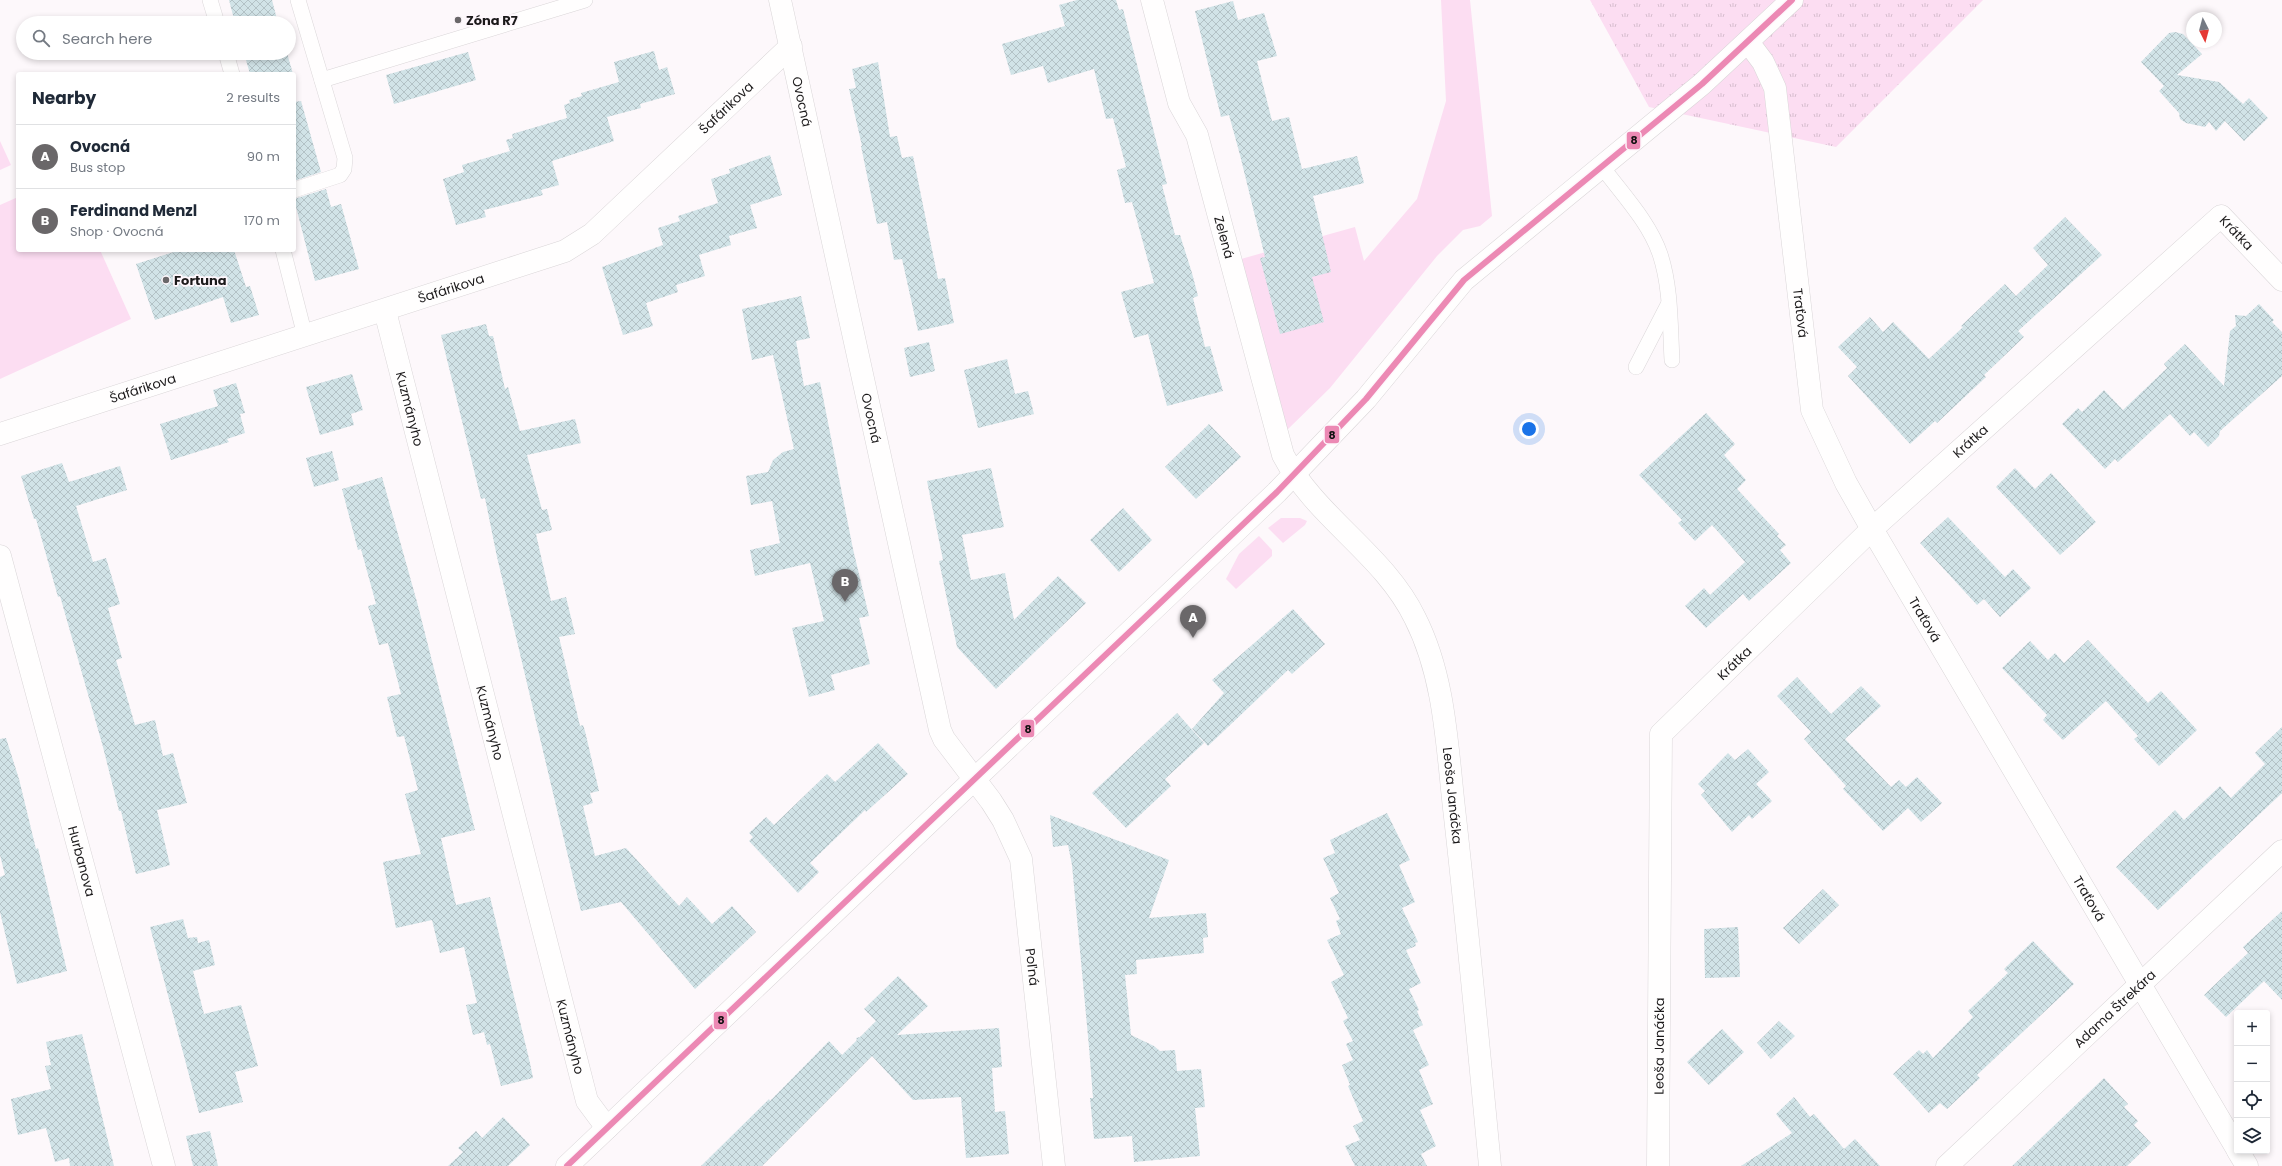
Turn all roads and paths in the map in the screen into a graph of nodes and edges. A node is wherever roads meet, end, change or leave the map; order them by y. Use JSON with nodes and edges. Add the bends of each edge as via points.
{"nodes":[{"id":1,"x":210,"y":0,"type":"edge"},
{"id":2,"x":298,"y":0,"type":"edge"},
{"id":3,"x":585,"y":0,"type":"edge"},
{"id":4,"x":780,"y":0,"type":"edge"},
{"id":5,"x":1152,"y":0,"type":"edge"},
{"id":6,"x":1789,"y":1,"type":"edge"},
{"id":7,"x":215,"y":16,"type":"edge"},
{"id":8,"x":1748,"y":42,"type":"junction"},
{"id":9,"x":791,"y":46,"type":"junction"},
{"id":10,"x":228,"y":60,"type":"edge"},
{"id":11,"x":231,"y":72,"type":"edge"},
{"id":12,"x":322,"y":80,"type":"junction"},
{"id":13,"x":1603,"y":168,"type":"junction"},
{"id":14,"x":296,"y":189,"type":"edge"},
{"id":15,"x":280,"y":253,"type":"edge"},
{"id":16,"x":2282,"y":280,"type":"edge"},
{"id":17,"x":1668,"y":304,"type":"junction"},
{"id":18,"x":385,"y":311,"type":"junction"},
{"id":19,"x":305,"y":336,"type":"junction"},
{"id":20,"x":1672,"y":360,"type":"dead end"},
{"id":21,"x":1636,"y":367,"type":"dead end"},
{"id":22,"x":0,"y":434,"type":"edge"},
{"id":23,"x":1293,"y":475,"type":"junction"},
{"id":24,"x":1872,"y":529,"type":"junction"},
{"id":25,"x":0,"y":556,"type":"edge"},
{"id":26,"x":1661,"y":734,"type":"joint"},
{"id":27,"x":976,"y":780,"type":"junction"},
{"id":28,"x":2282,"y":851,"type":"edge"},
{"id":29,"x":2139,"y":986,"type":"junction"},
{"id":30,"x":607,"y":1128,"type":"junction"},
{"id":31,"x":2234,"y":1143,"type":"edge"},
{"id":32,"x":2240,"y":1154,"type":"edge"},
{"id":33,"x":164,"y":1166,"type":"edge"},
{"id":34,"x":567,"y":1166,"type":"edge"},
{"id":35,"x":1054,"y":1166,"type":"edge"},
{"id":36,"x":1490,"y":1166,"type":"edge"},
{"id":37,"x":1658,"y":1166,"type":"edge"},
{"id":38,"x":1947,"y":1166,"type":"edge"},
{"id":39,"x":2247,"y":1166,"type":"edge"}],
"edges":[{"from":1,"to":7,"type":"lane"},
{"from":2,"to":12,"type":"lane"},
{"from":3,"to":12,"type":"lane"},
{"from":4,"to":9,"type":"street"},
{"from":5,"to":23,"type":"street","name":"Zelená","via":[[1179,103],[1197,135],[1280,446]]},
{"from":6,"to":8,"type":"street"},
{"from":8,"to":13,"type":"street"},
{"from":8,"to":24,"type":"street","name":"Traťová","via":[[1763,62],[1775,88],[1812,410],[1846,483]]},
{"from":9,"to":18,"type":"street","name":"Šafárikova","via":[[592,234],[579,243],[565,251]]},
{"from":9,"to":27,"type":"street","name":"Ovocná","via":[[940,730],[944,739]]},
{"from":10,"to":11,"type":"lane"},
{"from":12,"to":14,"type":"lane","via":[[345,158],[344,169],[340,175],[332,179]]},
{"from":13,"to":17,"type":"lane","via":[[1646,226],[1660,254],[1667,285]]},
{"from":13,"to":23,"type":"street","via":[[1464,280],[1366,399]]},
{"from":15,"to":19,"type":"lane"},
{"from":16,"to":24,"type":"street","name":"Krátka","via":[[2221,216]]},
{"from":17,"to":20,"type":"lane"},
{"from":17,"to":21,"type":"lane"},
{"from":18,"to":19,"type":"street","name":"Šafárikova"},
{"from":18,"to":30,"type":"street","name":"Kuzmányho","via":[[587,1101]]},
{"from":19,"to":22,"type":"street","name":"Šafárikova"},
{"from":23,"to":27,"type":"street"},
{"from":23,"to":36,"type":"street","name":"Leoša Janáčka","via":[[1313,500],[1404,597],[1416,620],[1440,685],[1464,893]]},
{"from":24,"to":26,"type":"street","name":"Krátka"},
{"from":24,"to":29,"type":"street","name":"Traťová"},
{"from":25,"to":33,"type":"street","name":"Hurbanova"},
{"from":26,"to":37,"type":"street","name":"Leoša Janáčka"},
{"from":27,"to":30,"type":"street"},
{"from":27,"to":35,"type":"street","name":"Poľná","via":[[1003,820],[1021,859]]},
{"from":28,"to":29,"type":"street","name":"Adama Štrekára"},
{"from":29,"to":31,"type":"street","name":"Traťová"},
{"from":29,"to":38,"type":"street","name":"Adama Štrekára"},
{"from":30,"to":34,"type":"street"},
{"from":32,"to":39,"type":"street","name":"Traťová"}]}
